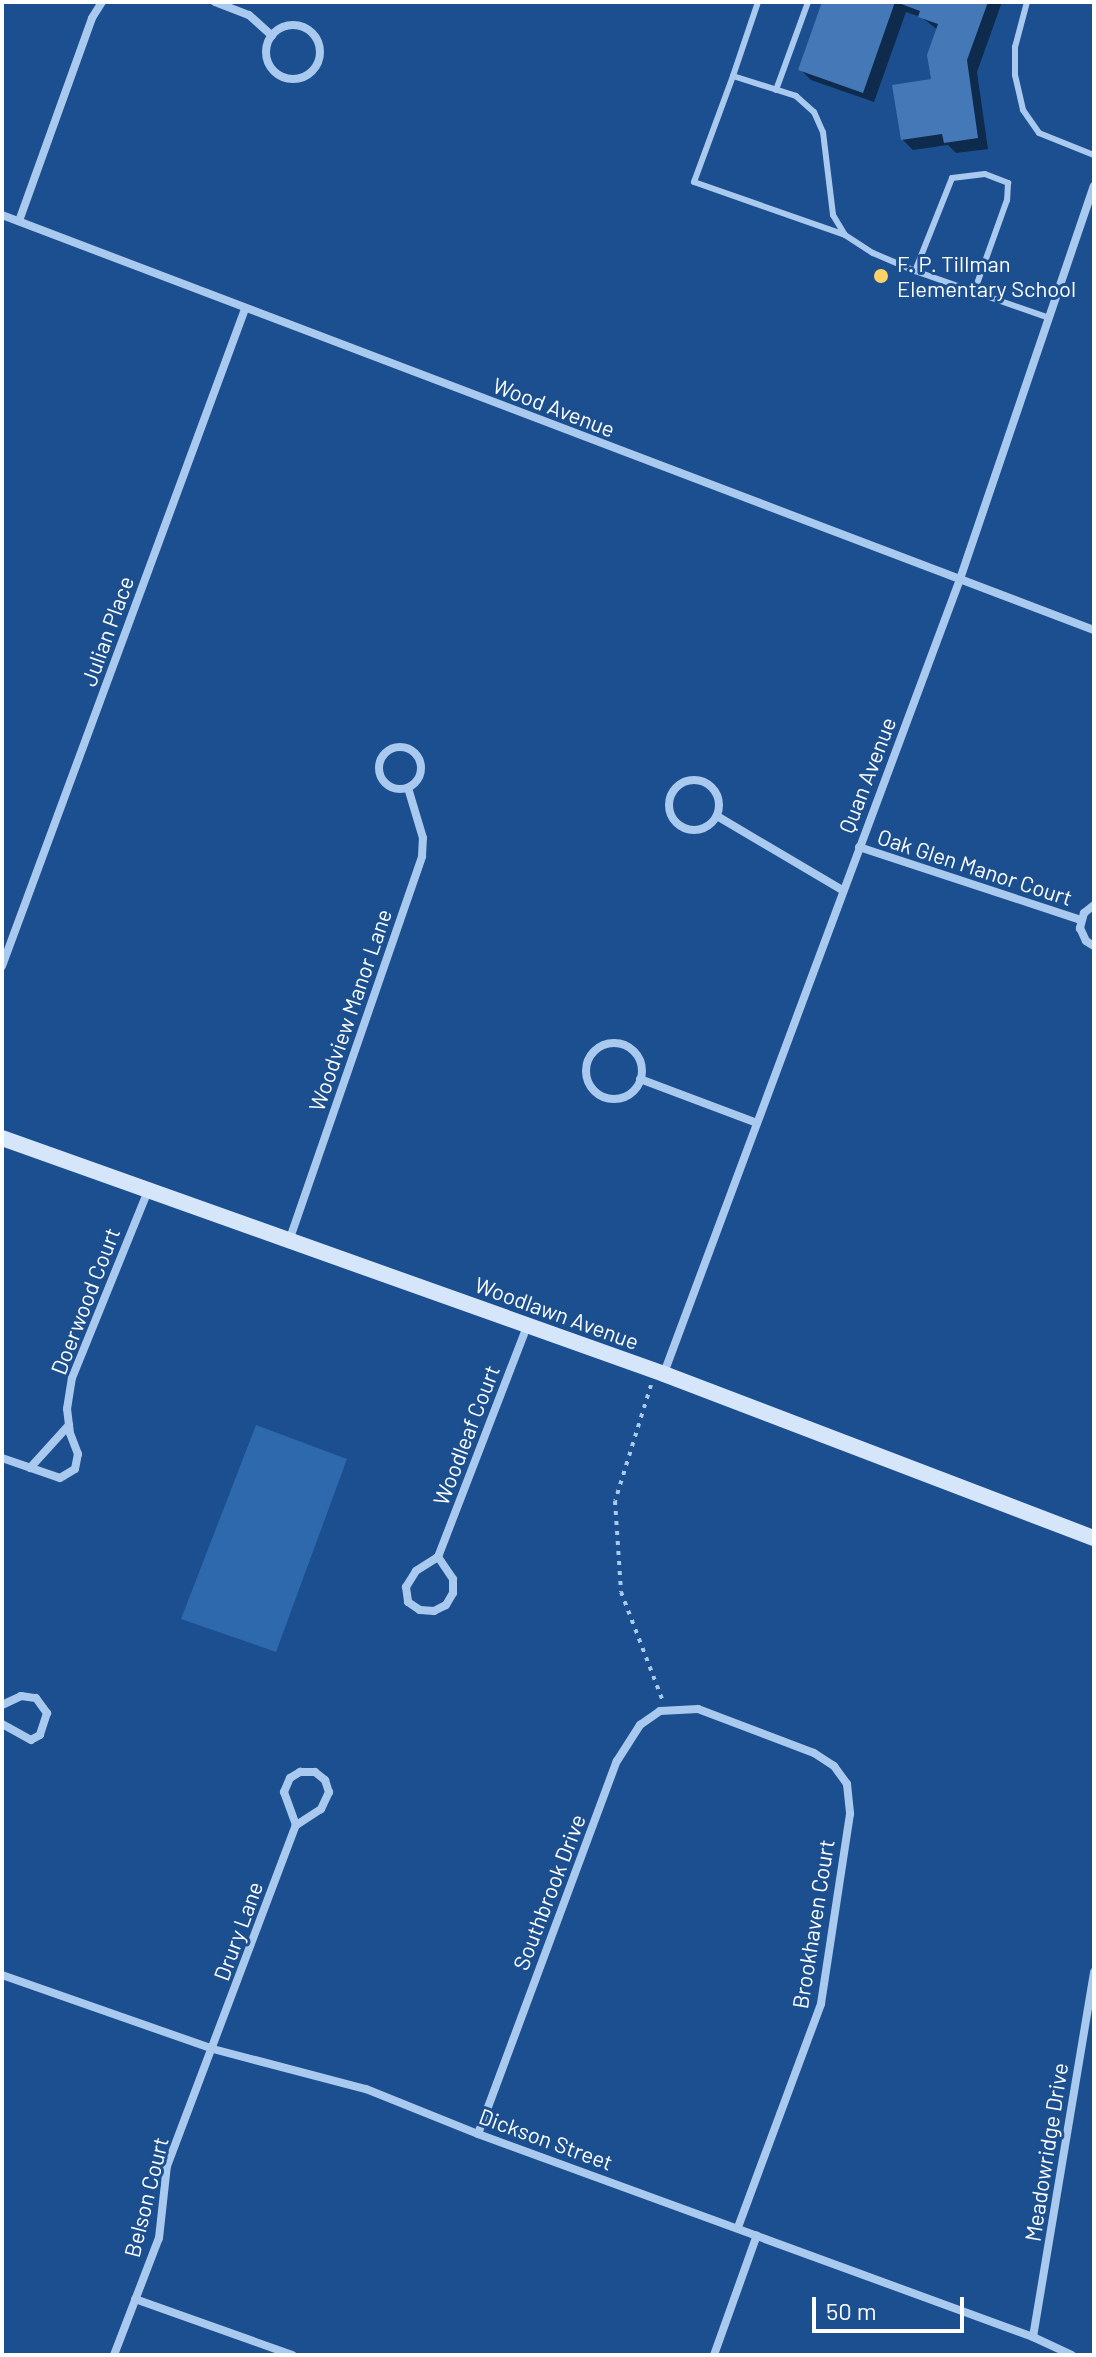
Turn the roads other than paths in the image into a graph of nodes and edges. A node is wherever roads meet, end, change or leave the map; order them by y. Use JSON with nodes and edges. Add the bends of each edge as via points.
{"nodes":[{"id":1,"x":102,"y":2,"type":"edge"},
{"id":2,"x":215,"y":2,"type":"edge"},
{"id":3,"x":758,"y":2,"type":"edge"},
{"id":4,"x":808,"y":2,"type":"edge"},
{"id":5,"x":1027,"y":2,"type":"edge"},
{"id":6,"x":272,"y":36,"type":"junction"},
{"id":7,"x":733,"y":76,"type":"junction"},
{"id":8,"x":776,"y":90,"type":"junction"},
{"id":9,"x":1094,"y":155,"type":"edge"},
{"id":10,"x":1094,"y":186,"type":"edge"},
{"id":11,"x":2,"y":215,"type":"edge"},
{"id":12,"x":19,"y":221,"type":"junction"},
{"id":13,"x":845,"y":235,"type":"junction"},
{"id":14,"x":915,"y":271,"type":"junction"},
{"id":15,"x":974,"y":292,"type":"junction"},
{"id":16,"x":245,"y":309,"type":"junction"},
{"id":17,"x":1049,"y":318,"type":"junction"},
{"id":18,"x":960,"y":579,"type":"junction"},
{"id":19,"x":1094,"y":630,"type":"edge"},
{"id":20,"x":408,"y":788,"type":"junction"},
{"id":21,"x":717,"y":816,"type":"junction"},
{"id":22,"x":859,"y":847,"type":"junction"},
{"id":23,"x":842,"y":890,"type":"junction"},
{"id":24,"x":1094,"y":905,"type":"edge"},
{"id":25,"x":1081,"y":920,"type":"junction"},
{"id":26,"x":1094,"y":946,"type":"edge"},
{"id":27,"x":2,"y":966,"type":"edge"},
{"id":28,"x":640,"y":1079,"type":"junction"},
{"id":29,"x":757,"y":1123,"type":"junction"},
{"id":30,"x":2,"y":1138,"type":"edge"},
{"id":31,"x":148,"y":1191,"type":"junction"},
{"id":32,"x":289,"y":1241,"type":"junction"},
{"id":33,"x":527,"y":1326,"type":"junction"},
{"id":34,"x":660,"y":1373,"type":"junction"},
{"id":35,"x":69,"y":1425,"type":"junction"},
{"id":36,"x":2,"y":1458,"type":"edge"},
{"id":37,"x":30,"y":1468,"type":"junction"},
{"id":38,"x":1094,"y":1538,"type":"edge"},
{"id":39,"x":438,"y":1557,"type":"junction"},
{"id":40,"x":2,"y":1705,"type":"edge"},
{"id":41,"x":666,"y":1710,"type":"joint"},
{"id":42,"x":2,"y":1724,"type":"edge"},
{"id":43,"x":296,"y":1825,"type":"junction"},
{"id":44,"x":1094,"y":1972,"type":"edge"},
{"id":45,"x":2,"y":1975,"type":"edge"},
{"id":46,"x":213,"y":2049,"type":"junction"},
{"id":47,"x":478,"y":2134,"type":"junction"},
{"id":48,"x":738,"y":2227,"type":"junction"},
{"id":49,"x":757,"y":2235,"type":"junction"},
{"id":50,"x":135,"y":2299,"type":"junction"},
{"id":51,"x":1033,"y":2337,"type":"junction"},
{"id":52,"x":114,"y":2355,"type":"edge"},
{"id":53,"x":292,"y":2355,"type":"edge"},
{"id":54,"x":714,"y":2355,"type":"edge"},
{"id":55,"x":1071,"y":2355,"type":"edge"}],
"edges":[{"from":1,"to":12,"type":"street"},
{"from":2,"to":6,"type":"street","via":[[249,15]]},
{"from":3,"to":7,"type":"lane"},
{"from":4,"to":8,"type":"lane"},
{"from":5,"to":9,"type":"lane","via":[[1015,47],[1023,110],[1039,133]]},
{"from":6,"to":6,"type":"street","via":[[266,53],[273,70],[297,79],[313,71],[320,55],[311,32],[295,25]]},
{"from":7,"to":8,"type":"lane"},
{"from":7,"to":13,"type":"lane","via":[[694,182]]},
{"from":8,"to":13,"type":"lane","via":[[796,96],[814,112],[823,132],[833,215]]},
{"from":10,"to":17,"type":"street","name":"Quan Avenue"},
{"from":11,"to":12,"type":"street","name":"Wood Avenue"},
{"from":12,"to":16,"type":"street","name":"Wood Avenue"},
{"from":13,"to":14,"type":"lane"},
{"from":14,"to":15,"type":"lane"},
{"from":14,"to":15,"type":"lane","via":[[952,178],[985,174],[1008,183],[1007,200]]},
{"from":15,"to":17,"type":"lane"},
{"from":16,"to":18,"type":"street","name":"Wood Avenue"},
{"from":16,"to":27,"type":"street","name":"Julian Place"},
{"from":17,"to":18,"type":"street","name":"Quan Avenue"},
{"from":18,"to":19,"type":"street","name":"Wood Avenue"},
{"from":18,"to":22,"type":"street","name":"Quan Avenue"},
{"from":20,"to":20,"type":"street","via":[[388,785],[380,774],[381,760],[391,750],[405,748],[420,760],[421,773]]},
{"from":20,"to":32,"type":"street","name":"Woodview Manor Lane","via":[[423,838],[422,856]]},
{"from":21,"to":21,"type":"street","via":[[716,792],[704,781],[688,781],[674,790],[669,805],[681,826],[705,827]]},
{"from":21,"to":23,"type":"street"},
{"from":22,"to":23,"type":"street","name":"Quan Avenue"},
{"from":22,"to":25,"type":"street","name":"Oak Glen Manor Court"},
{"from":23,"to":29,"type":"street","name":"Quan Avenue"},
{"from":24,"to":25,"type":"street","name":"Oak Glen Manor Court"},
{"from":25,"to":26,"type":"street","name":"Oak Glen Manor Court","via":[[1082,935]]},
{"from":28,"to":28,"type":"street","via":[[641,1062],[622,1044],[605,1044],[587,1064],[589,1082],[602,1096],[620,1098]]},
{"from":28,"to":29,"type":"street"},
{"from":29,"to":34,"type":"street","name":"Quan Avenue"},
{"from":30,"to":31,"type":"street","name":"Woodlawn Avenue"},
{"from":31,"to":32,"type":"street","name":"Woodlawn Avenue"},
{"from":31,"to":35,"type":"street","name":"Doerwood Court","via":[[72,1378]]},
{"from":32,"to":33,"type":"street","name":"Woodlawn Avenue"},
{"from":33,"to":34,"type":"street","name":"Woodlawn Avenue"},
{"from":33,"to":39,"type":"street","name":"Woodleaf Court"},
{"from":34,"to":38,"type":"street","name":"Woodlawn Avenue"},
{"from":35,"to":37,"type":"street"},
{"from":35,"to":37,"type":"street","name":"Doerwood Court","via":[[78,1454],[75,1469],[60,1478]]},
{"from":36,"to":37,"type":"street","name":"Doerwood Court"},
{"from":39,"to":39,"type":"street","name":"Woodleaf Court","via":[[453,1579],[453,1593],[446,1605],[420,1610],[408,1602],[406,1587],[416,1571]]},
{"from":40,"to":42,"type":"street","via":[[21,1696],[36,1698],[47,1713],[40,1735],[31,1740]]},
{"from":41,"to":47,"type":"street","name":"Southbrook Drive","via":[[640,1725],[617,1761]]},
{"from":41,"to":48,"type":"street","name":"Brookhaven Court","via":[[698,1709],[814,1753],[834,1766],[847,1784],[850,1814],[821,2004]]},
{"from":43,"to":43,"type":"street","name":"Drury Lane","via":[[321,1809],[329,1792],[315,1772],[290,1778],[284,1792]]},
{"from":43,"to":46,"type":"street","name":"Drury Lane"},
{"from":44,"to":51,"type":"street","name":"Meadowridge Drive"},
{"from":45,"to":46,"type":"street","name":"Dickson Street"},
{"from":46,"to":47,"type":"street","name":"Dickson Street","via":[[366,2089]]},
{"from":46,"to":50,"type":"street","name":"Belson Court","via":[[167,2166],[159,2238]]},
{"from":47,"to":48,"type":"street","name":"Dickson Street"},
{"from":48,"to":49,"type":"street","name":"Dickson Street"},
{"from":49,"to":51,"type":"street","name":"Dickson Street"},
{"from":49,"to":54,"type":"street"},
{"from":50,"to":52,"type":"street","name":"Belson Court"},
{"from":50,"to":53,"type":"street"},
{"from":51,"to":55,"type":"street","name":"Dickson Street"}]}
